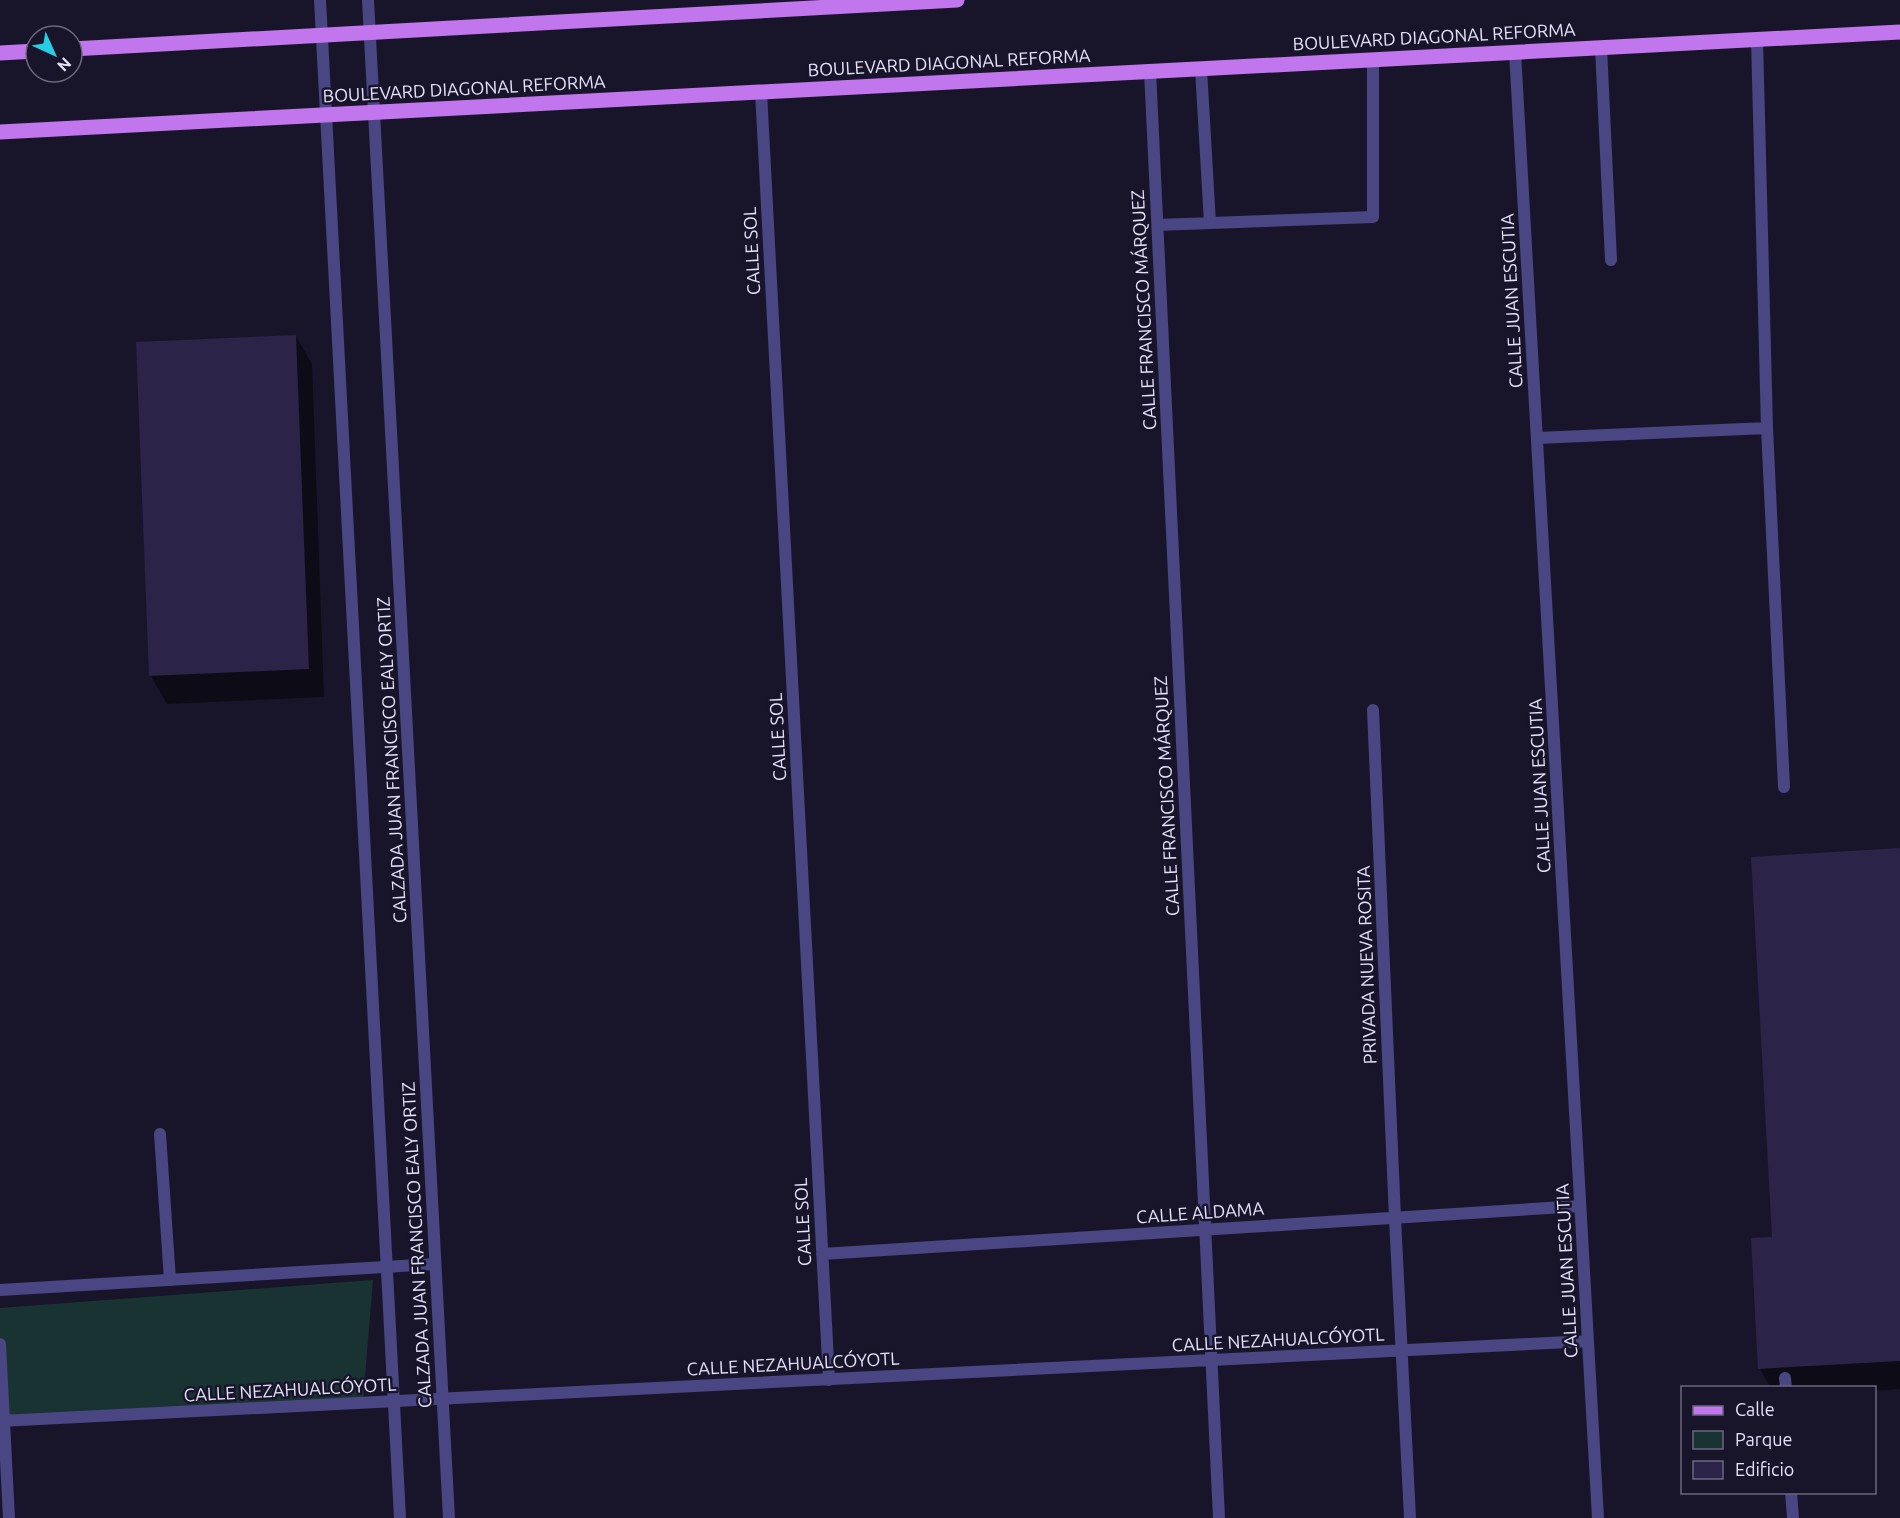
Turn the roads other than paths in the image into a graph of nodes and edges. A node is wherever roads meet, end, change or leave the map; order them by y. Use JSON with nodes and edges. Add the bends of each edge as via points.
{"nodes":[{"id":1,"x":321,"y":0,"type":"edge"},
{"id":2,"x":368,"y":0,"type":"edge"},
{"id":3,"x":957,"y":0,"type":"edge"},
{"id":4,"x":1900,"y":32,"type":"edge"},
{"id":5,"x":370,"y":33,"type":"junction"},
{"id":6,"x":322,"y":35,"type":"junction"},
{"id":7,"x":1757,"y":39,"type":"junction"},
{"id":8,"x":1601,"y":47,"type":"junction"},
{"id":9,"x":84,"y":48,"type":"edge"},
{"id":10,"x":24,"y":52,"type":"edge"},
{"id":11,"x":1515,"y":52,"type":"junction"},
{"id":12,"x":0,"y":53,"type":"edge"},
{"id":13,"x":1372,"y":60,"type":"junction"},
{"id":14,"x":1201,"y":69,"type":"junction"},
{"id":15,"x":1150,"y":71,"type":"junction"},
{"id":16,"x":761,"y":92,"type":"junction"},
{"id":17,"x":374,"y":112,"type":"junction"},
{"id":18,"x":327,"y":115,"type":"junction"},
{"id":19,"x":0,"y":132,"type":"edge"},
{"id":20,"x":1210,"y":223,"type":"junction"},
{"id":21,"x":1157,"y":225,"type":"junction"},
{"id":22,"x":1611,"y":260,"type":"dead end"},
{"id":23,"x":1767,"y":428,"type":"junction"},
{"id":24,"x":1537,"y":438,"type":"junction"},
{"id":25,"x":1373,"y":710,"type":"dead end"},
{"id":26,"x":1784,"y":787,"type":"dead end"},
{"id":27,"x":160,"y":1134,"type":"dead end"},
{"id":28,"x":1580,"y":1206,"type":"junction"},
{"id":29,"x":1395,"y":1218,"type":"junction"},
{"id":30,"x":1205,"y":1230,"type":"junction"},
{"id":31,"x":822,"y":1254,"type":"junction"},
{"id":32,"x":435,"y":1264,"type":"junction"},
{"id":33,"x":387,"y":1268,"type":"junction"},
{"id":34,"x":170,"y":1280,"type":"junction"},
{"id":35,"x":0,"y":1290,"type":"edge"},
{"id":36,"x":1588,"y":1341,"type":"junction"},
{"id":37,"x":0,"y":1344,"type":"edge"},
{"id":38,"x":1402,"y":1351,"type":"junction"},
{"id":39,"x":1211,"y":1360,"type":"junction"},
{"id":40,"x":829,"y":1380,"type":"junction"},
{"id":41,"x":442,"y":1399,"type":"junction"},
{"id":42,"x":394,"y":1401,"type":"junction"},
{"id":43,"x":2,"y":1421,"type":"edge"},
{"id":44,"x":1791,"y":1494,"type":"edge"},
{"id":45,"x":9,"y":1518,"type":"edge"},
{"id":46,"x":400,"y":1518,"type":"edge"},
{"id":47,"x":449,"y":1518,"type":"edge"},
{"id":48,"x":1219,"y":1518,"type":"edge"},
{"id":49,"x":1410,"y":1518,"type":"edge"},
{"id":50,"x":1598,"y":1518,"type":"edge"},
{"id":51,"x":1793,"y":1518,"type":"edge"}],
"edges":[{"from":1,"to":6,"type":"street","name":"CALZADA JUAN FRANCISCO EALY ORTIZ"},
{"from":2,"to":5,"type":"street","name":"CALZADA JUAN FRANCISCO EALY ORTIZ"},
{"from":3,"to":5,"type":"main road"},
{"from":4,"to":7,"type":"main road","name":"BOULEVARD DIAGONAL REFORMA"},
{"from":5,"to":6,"type":"main road"},
{"from":5,"to":17,"type":"street","name":"CALZADA JUAN FRANCISCO EALY ORTIZ"},
{"from":6,"to":9,"type":"main road"},
{"from":6,"to":18,"type":"street","name":"CALZADA JUAN FRANCISCO EALY ORTIZ"},
{"from":7,"to":8,"type":"main road","name":"BOULEVARD DIAGONAL REFORMA"},
{"from":7,"to":23,"type":"street"},
{"from":8,"to":11,"type":"main road","name":"BOULEVARD DIAGONAL REFORMA"},
{"from":8,"to":22,"type":"street"},
{"from":10,"to":12,"type":"main road"},
{"from":11,"to":13,"type":"main road","name":"BOULEVARD DIAGONAL REFORMA"},
{"from":11,"to":24,"type":"street","name":"CALLE JUAN ESCUTIA"},
{"from":13,"to":14,"type":"main road","name":"BOULEVARD DIAGONAL REFORMA"},
{"from":13,"to":20,"type":"street","via":[[1373,217]]},
{"from":14,"to":15,"type":"main road","name":"BOULEVARD DIAGONAL REFORMA"},
{"from":14,"to":20,"type":"street"},
{"from":15,"to":16,"type":"main road","name":"BOULEVARD DIAGONAL REFORMA"},
{"from":15,"to":21,"type":"street","name":"CALLE FRANCISCO MÁRQUEZ"},
{"from":16,"to":17,"type":"main road","name":"BOULEVARD DIAGONAL REFORMA"},
{"from":16,"to":31,"type":"street","name":"CALLE SOL"},
{"from":17,"to":18,"type":"main road","name":"BOULEVARD DIAGONAL REFORMA"},
{"from":17,"to":32,"type":"street","name":"CALZADA JUAN FRANCISCO EALY ORTIZ"},
{"from":18,"to":19,"type":"main road","name":"BOULEVARD DIAGONAL REFORMA"},
{"from":18,"to":33,"type":"street","name":"CALZADA JUAN FRANCISCO EALY ORTIZ"},
{"from":20,"to":21,"type":"street"},
{"from":21,"to":30,"type":"street","name":"CALLE FRANCISCO MÁRQUEZ"},
{"from":23,"to":24,"type":"street"},
{"from":23,"to":26,"type":"street"},
{"from":24,"to":28,"type":"street","name":"CALLE JUAN ESCUTIA"},
{"from":25,"to":29,"type":"street","name":"PRIVADA NUEVA ROSITA"},
{"from":27,"to":34,"type":"street"},
{"from":28,"to":29,"type":"street","name":"CALLE ALDAMA"},
{"from":28,"to":36,"type":"street","name":"CALLE JUAN ESCUTIA"},
{"from":29,"to":30,"type":"street","name":"CALLE ALDAMA"},
{"from":29,"to":38,"type":"street","name":"PRIVADA NUEVA ROSITA"},
{"from":30,"to":31,"type":"street","name":"CALLE ALDAMA"},
{"from":30,"to":39,"type":"street","name":"CALLE FRANCISCO MÁRQUEZ"},
{"from":31,"to":40,"type":"street","name":"CALLE SOL"},
{"from":32,"to":33,"type":"street"},
{"from":32,"to":41,"type":"street","name":"CALZADA JUAN FRANCISCO EALY ORTIZ"},
{"from":33,"to":34,"type":"street"},
{"from":33,"to":42,"type":"street","name":"CALZADA JUAN FRANCISCO EALY ORTIZ"},
{"from":34,"to":35,"type":"street"},
{"from":36,"to":38,"type":"street","name":"CALLE NEZAHUALCÓYOTL"},
{"from":36,"to":50,"type":"street","name":"CALLE JUAN ESCUTIA"},
{"from":37,"to":43,"type":"street"},
{"from":38,"to":39,"type":"street","name":"CALLE NEZAHUALCÓYOTL"},
{"from":38,"to":49,"type":"street","name":"PRIVADA NUEVA ROSITA"},
{"from":39,"to":40,"type":"street","name":"CALLE NEZAHUALCÓYOTL"},
{"from":39,"to":48,"type":"street","name":"CALLE FRANCISCO MÁRQUEZ"},
{"from":40,"to":41,"type":"street","name":"CALLE NEZAHUALCÓYOTL"},
{"from":41,"to":42,"type":"street","name":"CALLE NEZAHUALCÓYOTL"},
{"from":41,"to":47,"type":"street","name":"CALZADA JUAN FRANCISCO EALY ORTIZ"},
{"from":42,"to":43,"type":"street","name":"CALLE NEZAHUALCÓYOTL"},
{"from":42,"to":46,"type":"street","name":"CALZADA JUAN FRANCISCO EALY ORTIZ"},
{"from":43,"to":45,"type":"street"},
{"from":44,"to":51,"type":"street"}]}
